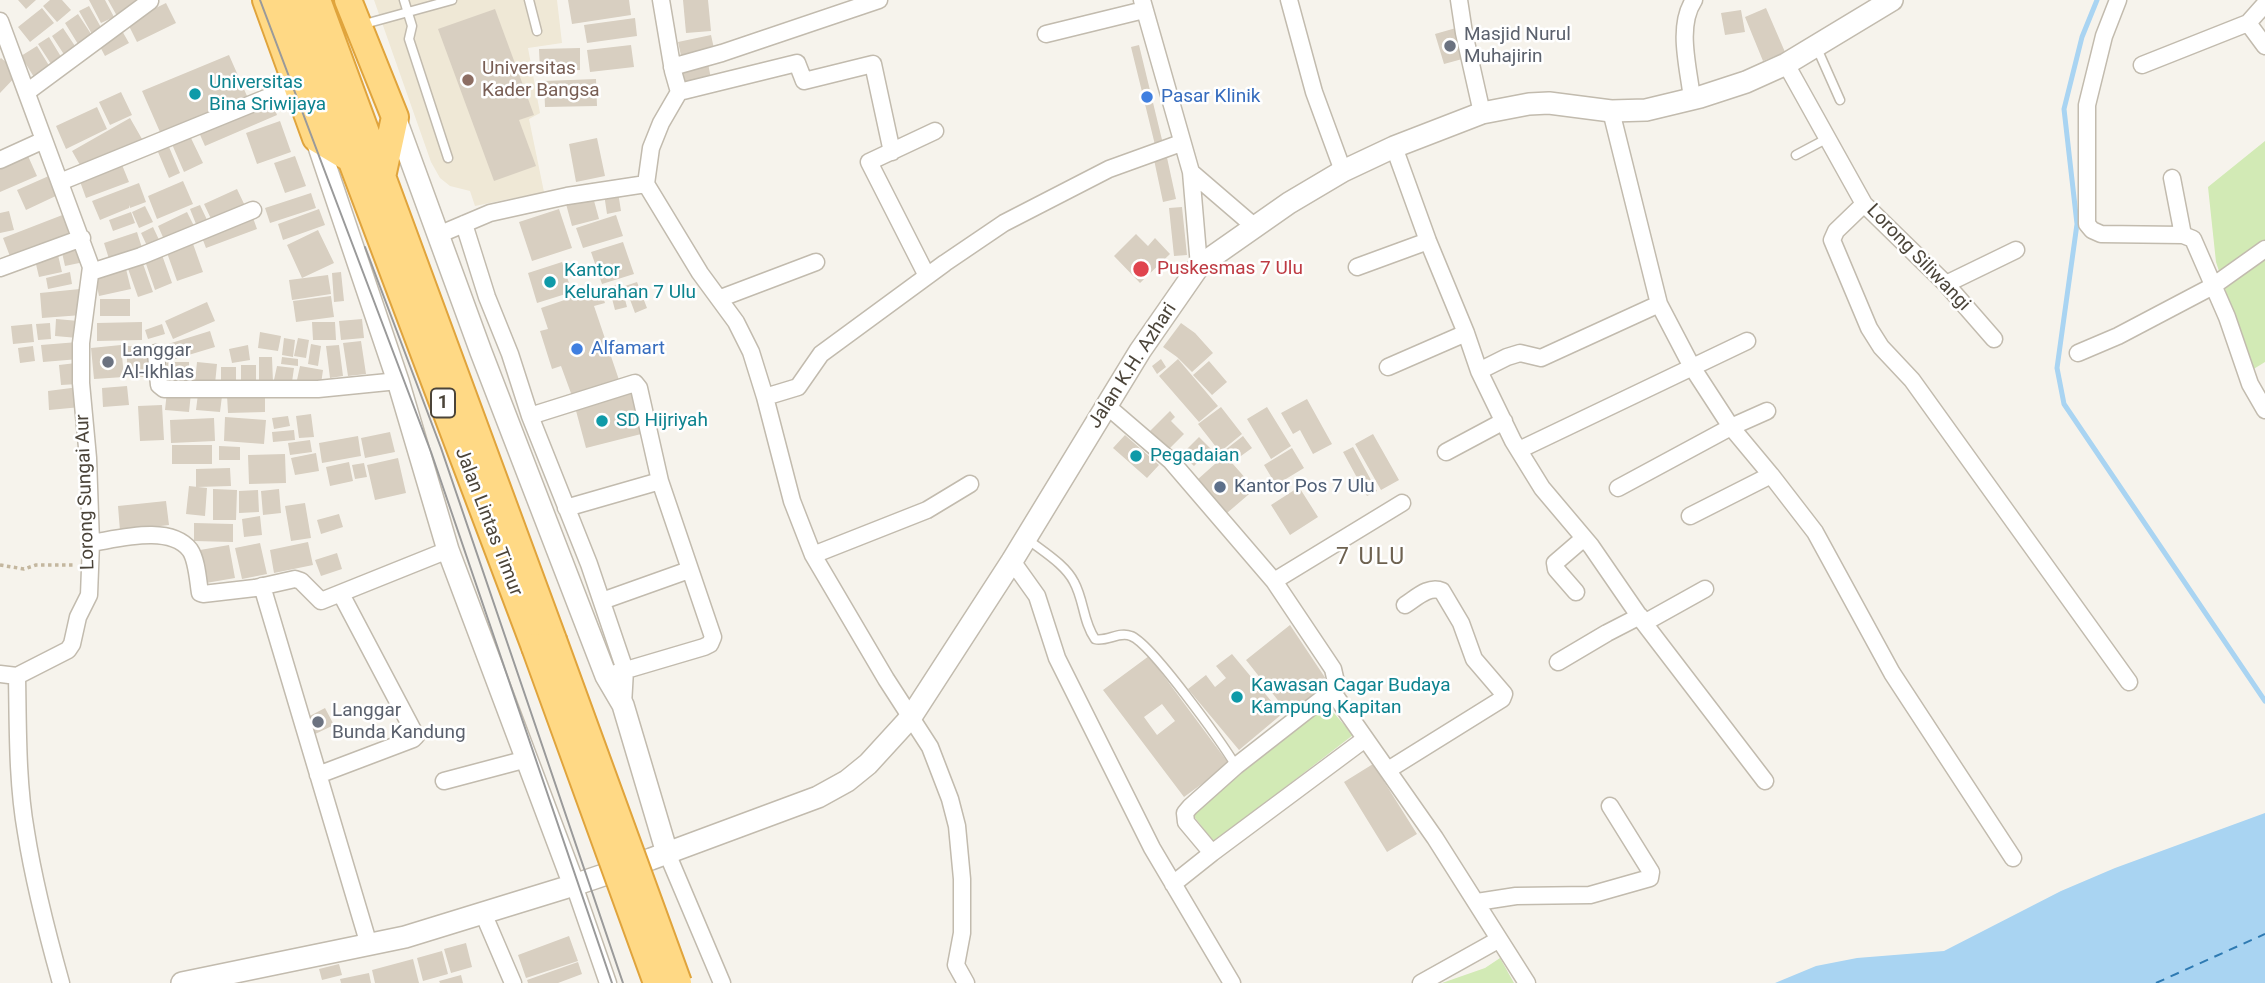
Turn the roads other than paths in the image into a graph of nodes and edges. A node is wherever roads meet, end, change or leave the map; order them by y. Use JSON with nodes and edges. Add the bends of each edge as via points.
{"nodes":[{"id":1,"x":298,"y":0,"type":"edge"},
{"id":2,"x":348,"y":0,"type":"edge"},
{"id":3,"x":404,"y":0,"type":"edge"},
{"id":4,"x":452,"y":0,"type":"edge"},
{"id":5,"x":529,"y":0,"type":"edge"},
{"id":6,"x":661,"y":0,"type":"edge"},
{"id":7,"x":879,"y":0,"type":"edge"},
{"id":8,"x":1289,"y":0,"type":"edge"},
{"id":9,"x":1459,"y":0,"type":"edge"},
{"id":10,"x":1694,"y":0,"type":"edge"},
{"id":11,"x":1892,"y":0,"type":"edge"},
{"id":12,"x":2118,"y":0,"type":"edge"},
{"id":13,"x":150,"y":1,"type":"edge"},
{"id":14,"x":2265,"y":4,"type":"edge"},
{"id":15,"x":1143,"y":5,"type":"edge"},
{"id":16,"x":1870,"y":6,"type":"edge"},
{"id":17,"x":408,"y":12,"type":"junction"},
{"id":18,"x":0,"y":21,"type":"edge"},
{"id":19,"x":2248,"y":23,"type":"junction"},
{"id":20,"x":358,"y":25,"type":"junction"},
{"id":21,"x":537,"y":31,"type":"dead end"},
{"id":22,"x":1046,"y":34,"type":"dead end"},
{"id":23,"x":1816,"y":46,"type":"junction"},
{"id":24,"x":2265,"y":46,"type":"edge"},
{"id":25,"x":1786,"y":64,"type":"junction"},
{"id":26,"x":2142,"y":65,"type":"dead end"},
{"id":27,"x":672,"y":67,"type":"junction"},
{"id":28,"x":298,"y":85,"type":"junction"},
{"id":29,"x":27,"y":92,"type":"junction"},
{"id":30,"x":679,"y":92,"type":"junction"},
{"id":31,"x":1692,"y":99,"type":"junction"},
{"id":32,"x":1840,"y":100,"type":"dead end"},
{"id":33,"x":1628,"y":110,"type":"junction"},
{"id":34,"x":1482,"y":113,"type":"junction"},
{"id":35,"x":395,"y":117,"type":"junction"},
{"id":36,"x":935,"y":131,"type":"dead end"},
{"id":37,"x":316,"y":138,"type":"junction"},
{"id":38,"x":1828,"y":138,"type":"junction"},
{"id":39,"x":44,"y":140,"type":"junction"},
{"id":40,"x":1181,"y":143,"type":"junction"},
{"id":41,"x":1394,"y":147,"type":"junction"},
{"id":42,"x":892,"y":152,"type":"junction"},
{"id":43,"x":1796,"y":155,"type":"dead end"},
{"id":44,"x":448,"y":158,"type":"dead end"},
{"id":45,"x":351,"y":159,"type":"junction"},
{"id":46,"x":0,"y":160,"type":"edge"},
{"id":47,"x":1343,"y":171,"type":"junction"},
{"id":48,"x":1191,"y":172,"type":"junction"},
{"id":49,"x":382,"y":177,"type":"junction"},
{"id":50,"x":2172,"y":178,"type":"dead end"},
{"id":51,"x":61,"y":182,"type":"junction"},
{"id":52,"x":633,"y":186,"type":"junction"},
{"id":53,"x":1864,"y":204,"type":"junction"},
{"id":54,"x":253,"y":210,"type":"dead end"},
{"id":55,"x":464,"y":224,"type":"junction"},
{"id":56,"x":1255,"y":227,"type":"junction"},
{"id":57,"x":438,"y":235,"type":"junction"},
{"id":58,"x":2183,"y":236,"type":"junction"},
{"id":59,"x":82,"y":238,"type":"junction"},
{"id":60,"x":1428,"y":240,"type":"junction"},
{"id":61,"x":2265,"y":249,"type":"edge"},
{"id":62,"x":2015,"y":250,"type":"dead end"},
{"id":63,"x":816,"y":262,"type":"dead end"},
{"id":64,"x":1199,"y":266,"type":"junction"},
{"id":65,"x":1357,"y":267,"type":"dead end"},
{"id":66,"x":0,"y":268,"type":"edge"},
{"id":67,"x":91,"y":272,"type":"junction"},
{"id":68,"x":927,"y":276,"type":"junction"},
{"id":69,"x":1947,"y":285,"type":"junction"},
{"id":70,"x":2213,"y":286,"type":"junction"},
{"id":71,"x":721,"y":298,"type":"junction"},
{"id":72,"x":1659,"y":304,"type":"junction"},
{"id":73,"x":1466,"y":333,"type":"junction"},
{"id":74,"x":1994,"y":339,"type":"dead end"},
{"id":75,"x":1747,"y":341,"type":"dead end"},
{"id":76,"x":156,"y":353,"type":"dead end"},
{"id":77,"x":2078,"y":353,"type":"dead end"},
{"id":78,"x":1388,"y":367,"type":"dead end"},
{"id":79,"x":1692,"y":367,"type":"junction"},
{"id":80,"x":1479,"y":371,"type":"junction"},
{"id":81,"x":398,"y":381,"type":"junction"},
{"id":82,"x":765,"y":397,"type":"junction"},
{"id":83,"x":1107,"y":406,"type":"junction"},
{"id":84,"x":2265,"y":410,"type":"edge"},
{"id":85,"x":1767,"y":411,"type":"dead end"},
{"id":86,"x":530,"y":416,"type":"junction"},
{"id":87,"x":1504,"y":421,"type":"junction"},
{"id":88,"x":1731,"y":428,"type":"junction"},
{"id":89,"x":1519,"y":450,"type":"junction"},
{"id":90,"x":1446,"y":452,"type":"dead end"},
{"id":91,"x":1771,"y":475,"type":"junction"},
{"id":92,"x":660,"y":481,"type":"junction"},
{"id":93,"x":970,"y":484,"type":"dead end"},
{"id":94,"x":1618,"y":488,"type":"dead end"},
{"id":95,"x":1402,"y":503,"type":"dead end"},
{"id":96,"x":566,"y":508,"type":"junction"},
{"id":97,"x":1690,"y":516,"type":"dead end"},
{"id":98,"x":1026,"y":538,"type":"junction"},
{"id":99,"x":1584,"y":538,"type":"junction"},
{"id":100,"x":91,"y":543,"type":"junction"},
{"id":101,"x":448,"y":550,"type":"junction"},
{"id":102,"x":813,"y":555,"type":"junction"},
{"id":103,"x":1012,"y":561,"type":"junction"},
{"id":104,"x":689,"y":570,"type":"junction"},
{"id":105,"x":1274,"y":581,"type":"junction"},
{"id":106,"x":262,"y":586,"type":"junction"},
{"id":107,"x":1706,"y":589,"type":"dead end"},
{"id":108,"x":1576,"y":593,"type":"dead end"},
{"id":109,"x":341,"y":594,"type":"junction"},
{"id":110,"x":602,"y":601,"type":"junction"},
{"id":111,"x":1405,"y":605,"type":"dead end"},
{"id":112,"x":1642,"y":619,"type":"junction"},
{"id":113,"x":544,"y":643,"type":"junction"},
{"id":114,"x":1558,"y":662,"type":"dead end"},
{"id":115,"x":615,"y":673,"type":"junction"},
{"id":116,"x":0,"y":674,"type":"edge"},
{"id":117,"x":18,"y":676,"type":"junction"},
{"id":118,"x":2129,"y":682,"type":"dead end"},
{"id":119,"x":1332,"y":691,"type":"junction"},
{"id":120,"x":911,"y":717,"type":"junction"},
{"id":121,"x":1365,"y":739,"type":"junction"},
{"id":122,"x":527,"y":759,"type":"junction"},
{"id":123,"x":1236,"y":766,"type":"junction"},
{"id":124,"x":1387,"y":768,"type":"junction"},
{"id":125,"x":318,"y":775,"type":"junction"},
{"id":126,"x":444,"y":781,"type":"dead end"},
{"id":127,"x":1765,"y":781,"type":"dead end"},
{"id":128,"x":1610,"y":807,"type":"dead end"},
{"id":129,"x":667,"y":853,"type":"junction"},
{"id":130,"x":1212,"y":853,"type":"junction"},
{"id":131,"x":2012,"y":858,"type":"dead end"},
{"id":132,"x":1173,"y":884,"type":"junction"},
{"id":133,"x":574,"y":885,"type":"junction"},
{"id":134,"x":1477,"y":902,"type":"junction"},
{"id":135,"x":482,"y":913,"type":"junction"},
{"id":136,"x":1498,"y":940,"type":"dead end"},
{"id":137,"x":369,"y":945,"type":"junction"},
{"id":138,"x":61,"y":983,"type":"edge"},
{"id":139,"x":182,"y":983,"type":"edge"},
{"id":140,"x":513,"y":983,"type":"edge"},
{"id":141,"x":608,"y":983,"type":"edge"},
{"id":142,"x":657,"y":983,"type":"edge"},
{"id":143,"x":678,"y":983,"type":"edge"},
{"id":144,"x":722,"y":983,"type":"edge"},
{"id":145,"x":966,"y":983,"type":"edge"},
{"id":146,"x":1232,"y":983,"type":"edge"},
{"id":147,"x":1421,"y":983,"type":"edge"},
{"id":148,"x":1528,"y":983,"type":"edge"}],
"edges":[{"from":1,"to":28,"type":"highway"},
{"from":1,"to":45,"type":"highway","name":"Jalan Lintas Timur"},
{"from":1,"to":49,"type":"highway","name":"Jalan Lintas Timur"},
{"from":2,"to":20,"type":"highway"},
{"from":3,"to":17,"type":"lane"},
{"from":4,"to":17,"type":"lane"},
{"from":5,"to":21,"type":"lane"},
{"from":6,"to":27,"type":"street"},
{"from":7,"to":27,"type":"street"},
{"from":8,"to":47,"type":"street","via":[[1318,104]]},
{"from":9,"to":34,"type":"street"},
{"from":10,"to":31,"type":"street","via":[[1685,27]]},
{"from":11,"to":16,"type":"street"},
{"from":12,"to":58,"type":"street","via":[[2087,105],[2087,224],[2101,233]]},
{"from":13,"to":29,"type":"street"},
{"from":14,"to":19,"type":"street"},
{"from":15,"to":22,"type":"street"},
{"from":15,"to":40,"type":"street"},
{"from":16,"to":23,"type":"street"},
{"from":17,"to":20,"type":"lane"},
{"from":17,"to":44,"type":"lane","via":[[409,39]]},
{"from":18,"to":29,"type":"street","name":"Lorong Sungai Aur"},
{"from":19,"to":24,"type":"street"},
{"from":19,"to":26,"type":"street"},
{"from":20,"to":35,"type":"highway"},
{"from":23,"to":25,"type":"street"},
{"from":23,"to":32,"type":"lane"},
{"from":25,"to":31,"type":"street"},
{"from":25,"to":38,"type":"street","name":"Lorong Siliwangi"},
{"from":27,"to":30,"type":"street"},
{"from":28,"to":37,"type":"highway"},
{"from":28,"to":51,"type":"street"},
{"from":29,"to":39,"type":"street","name":"Lorong Sungai Aur"},
{"from":30,"to":42,"type":"street","via":[[797,63],[804,81],[873,64]]},
{"from":30,"to":52,"type":"street"},
{"from":31,"to":33,"type":"street"},
{"from":33,"to":34,"type":"street","name":"Jalan K.H. Azhari","via":[[1549,103]]},
{"from":33,"to":72,"type":"street"},
{"from":34,"to":41,"type":"street","name":"Jalan K.H. Azhari"},
{"from":35,"to":49,"type":"highway"},
{"from":35,"to":57,"type":"street"},
{"from":36,"to":42,"type":"street"},
{"from":37,"to":45,"type":"highway"},
{"from":37,"to":81,"type":"street"},
{"from":38,"to":43,"type":"lane"},
{"from":38,"to":53,"type":"street","name":"Lorong Siliwangi"},
{"from":39,"to":46,"type":"street"},
{"from":39,"to":51,"type":"street","name":"Lorong Sungai Aur"},
{"from":40,"to":48,"type":"street"},
{"from":40,"to":68,"type":"street","via":[[1109,169],[1053,196]]},
{"from":41,"to":47,"type":"street","name":"Jalan K.H. Azhari"},
{"from":41,"to":60,"type":"street"},
{"from":42,"to":68,"type":"street","via":[[869,162]]},
{"from":45,"to":113,"type":"highway","name":"Jalan Lintas Timur","number":"1"},
{"from":47,"to":56,"type":"street","name":"Jalan K.H. Azhari"},
{"from":48,"to":56,"type":"street"},
{"from":48,"to":64,"type":"street"},
{"from":49,"to":113,"type":"highway","name":"Jalan Lintas Timur","number":"1"},
{"from":50,"to":58,"type":"street"},
{"from":51,"to":59,"type":"street","name":"Lorong Sungai Aur"},
{"from":52,"to":55,"type":"street","via":[[490,213]]},
{"from":52,"to":71,"type":"street"},
{"from":53,"to":69,"type":"street","name":"Lorong Siliwangi"},
{"from":53,"to":118,"type":"street","via":[[1832,240],[1868,328],[1912,380]]},
{"from":54,"to":67,"type":"street"},
{"from":55,"to":57,"type":"street"},
{"from":55,"to":86,"type":"street"},
{"from":56,"to":64,"type":"street","name":"Jalan K.H. Azhari"},
{"from":57,"to":115,"type":"street"},
{"from":58,"to":70,"type":"street","via":[[2194,240]]},
{"from":59,"to":66,"type":"street"},
{"from":59,"to":67,"type":"street","name":"Lorong Sungai Aur"},
{"from":60,"to":65,"type":"street"},
{"from":60,"to":73,"type":"street"},
{"from":61,"to":70,"type":"street"},
{"from":62,"to":69,"type":"street"},
{"from":63,"to":71,"type":"street"},
{"from":64,"to":83,"type":"street","name":"Jalan K.H. Azhari"},
{"from":67,"to":100,"type":"street","name":"Lorong Sungai Aur","via":[[81,343]]},
{"from":68,"to":82,"type":"street","via":[[821,354],[798,387]]},
{"from":69,"to":74,"type":"street","name":"Lorong Siliwangi"},
{"from":70,"to":77,"type":"street"},
{"from":70,"to":84,"type":"street","via":[[2250,384]]},
{"from":71,"to":82,"type":"street","via":[[751,352]]},
{"from":72,"to":79,"type":"street"},
{"from":72,"to":80,"type":"street","via":[[1541,358],[1520,353]]},
{"from":73,"to":78,"type":"street"},
{"from":73,"to":80,"type":"street"},
{"from":75,"to":79,"type":"street"},
{"from":76,"to":81,"type":"street","via":[[159,385],[164,389],[318,388]]},
{"from":79,"to":88,"type":"street"},
{"from":79,"to":89,"type":"street"},
{"from":80,"to":87,"type":"street"},
{"from":81,"to":101,"type":"street"},
{"from":82,"to":102,"type":"street"},
{"from":83,"to":98,"type":"street","name":"Jalan K.H. Azhari"},
{"from":83,"to":105,"type":"street","via":[[1171,461]]},
{"from":85,"to":88,"type":"street"},
{"from":86,"to":92,"type":"street","via":[[635,383]]},
{"from":86,"to":96,"type":"street"},
{"from":87,"to":89,"type":"street"},
{"from":87,"to":90,"type":"street"},
{"from":88,"to":91,"type":"street"},
{"from":88,"to":94,"type":"street"},
{"from":89,"to":99,"type":"street","via":[[1542,488]]},
{"from":91,"to":97,"type":"street"},
{"from":91,"to":131,"type":"street","via":[[1815,532],[1892,673]]},
{"from":92,"to":96,"type":"street"},
{"from":92,"to":104,"type":"street"},
{"from":93,"to":102,"type":"street","via":[[927,510]]},
{"from":95,"to":105,"type":"street"},
{"from":96,"to":110,"type":"street"},
{"from":98,"to":103,"type":"street","name":"Jalan K.H. Azhari"},
{"from":98,"to":123,"type":"lane","via":[[1067,571],[1095,639],[1125,634],[1140,640]]},
{"from":99,"to":108,"type":"street","via":[[1555,562]]},
{"from":99,"to":112,"type":"street"},
{"from":100,"to":106,"type":"street","via":[[166,536],[192,553],[202,594]]},
{"from":100,"to":117,"type":"street","name":"Lorong Sungai Aur","via":[[89,595],[70,648]]},
{"from":101,"to":109,"type":"street"},
{"from":101,"to":122,"type":"street"},
{"from":102,"to":120,"type":"street"},
{"from":103,"to":120,"type":"street","name":"Jalan K.H. Azhari"},
{"from":103,"to":132,"type":"street","via":[[1037,596],[1057,658]]},
{"from":104,"to":110,"type":"street"},
{"from":104,"to":115,"type":"street","via":[[712,637],[710,644]]},
{"from":105,"to":119,"type":"street","via":[[1333,669],[1336,682]]},
{"from":106,"to":109,"type":"street","via":[[297,579],[319,600]]},
{"from":106,"to":125,"type":"street"},
{"from":107,"to":112,"type":"street"},
{"from":109,"to":125,"type":"street","via":[[416,736]]},
{"from":110,"to":115,"type":"street"},
{"from":111,"to":124,"type":"street","via":[[1429,590],[1442,591],[1461,622],[1474,659],[1504,696]]},
{"from":112,"to":114,"type":"street","via":[[1606,633]]},
{"from":112,"to":127,"type":"street"},
{"from":113,"to":142,"type":"highway","name":"Jalan Lintas Timur","number":"1","bridge":true},
{"from":113,"to":143,"type":"highway","name":"Jalan Lintas Timur","number":"1","bridge":true},
{"from":115,"to":129,"type":"street"},
{"from":116,"to":117,"type":"street"},
{"from":117,"to":138,"type":"street","via":[[26,830]]},
{"from":119,"to":121,"type":"street"},
{"from":119,"to":123,"type":"street"},
{"from":120,"to":129,"type":"street","name":"Jalan K.H. Azhari","via":[[848,781],[818,797]]},
{"from":120,"to":145,"type":"street","via":[[931,751],[957,826],[962,879],[956,965]]},
{"from":121,"to":124,"type":"street"},
{"from":121,"to":130,"type":"street"},
{"from":122,"to":126,"type":"street"},
{"from":122,"to":133,"type":"street"},
{"from":123,"to":130,"type":"street","via":[[1185,813],[1186,822]]},
{"from":124,"to":134,"type":"street"},
{"from":125,"to":137,"type":"street"},
{"from":128,"to":134,"type":"street","via":[[1651,872],[1650,878],[1590,895],[1516,896]]},
{"from":129,"to":133,"type":"street","name":"Jalan K.H. Azhari"},
{"from":129,"to":144,"type":"street"},
{"from":130,"to":132,"type":"street"},
{"from":132,"to":146,"type":"street"},
{"from":133,"to":135,"type":"street","name":"Jalan K.H. Azhari"},
{"from":133,"to":141,"type":"street"},
{"from":134,"to":148,"type":"street"},
{"from":135,"to":137,"type":"street","name":"Jalan K.H. Azhari"},
{"from":135,"to":140,"type":"street"},
{"from":136,"to":147,"type":"street"},
{"from":137,"to":139,"type":"street","name":"Jalan K.H. Azhari"}]}
